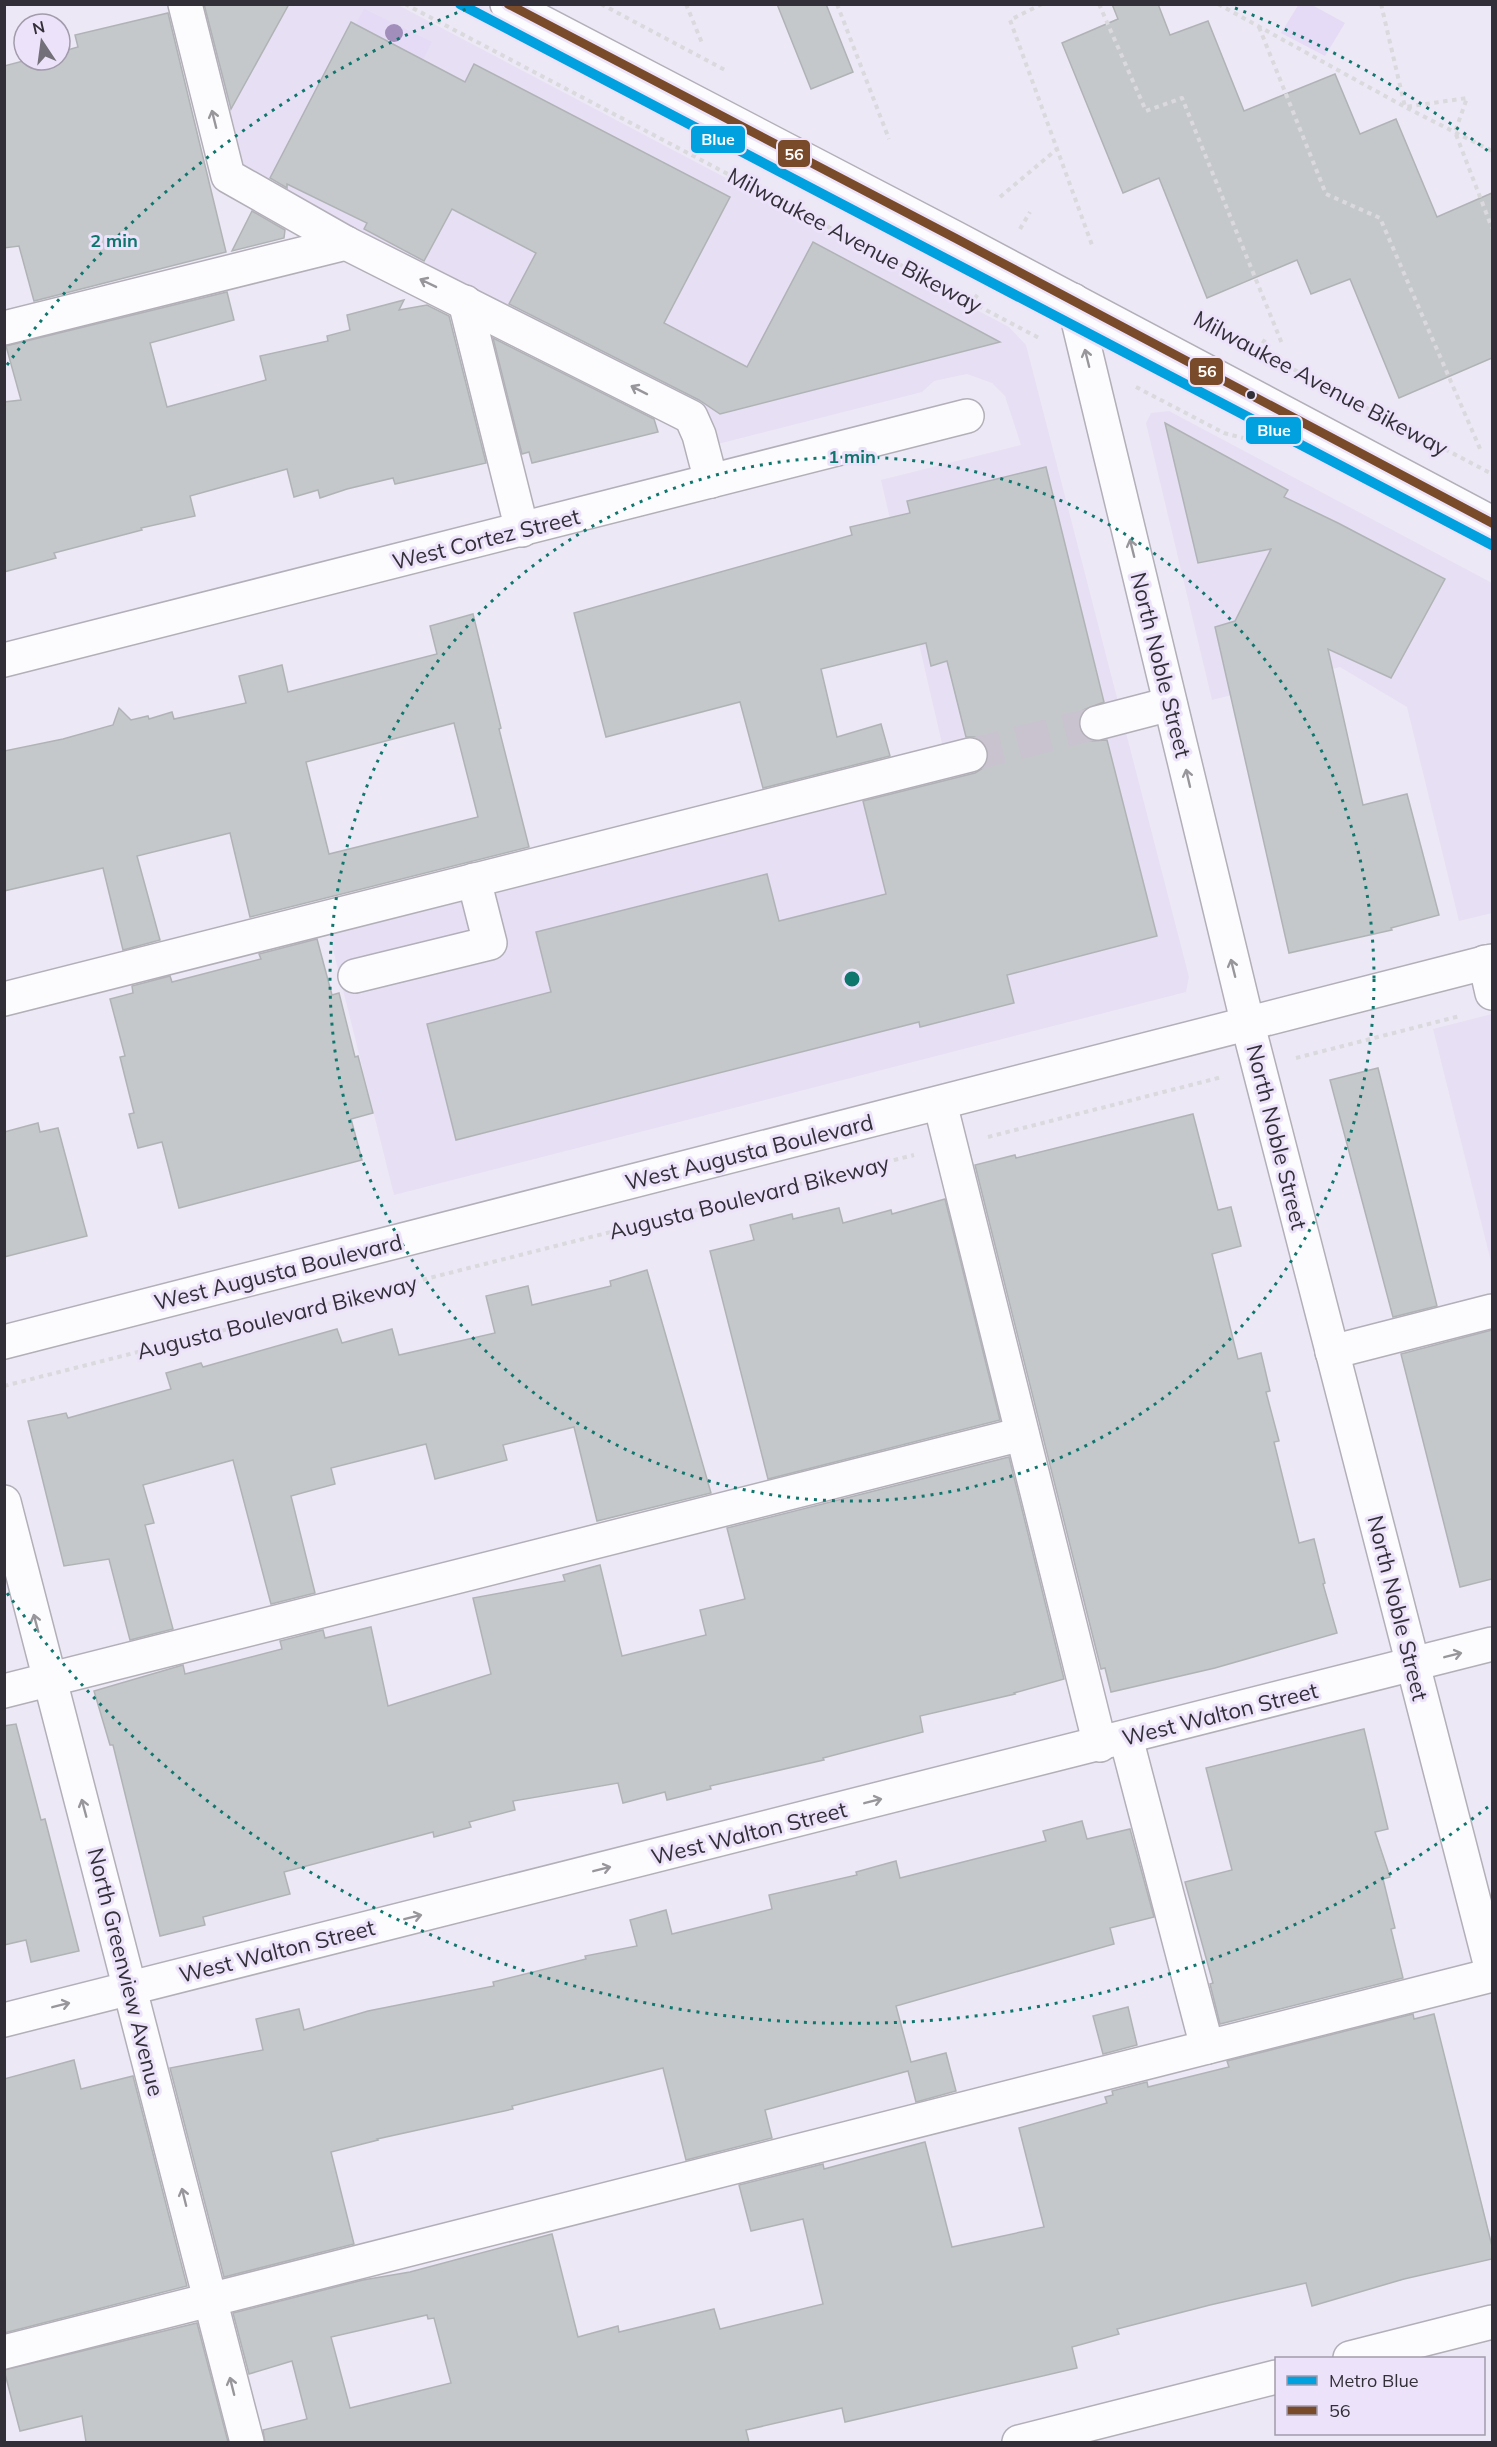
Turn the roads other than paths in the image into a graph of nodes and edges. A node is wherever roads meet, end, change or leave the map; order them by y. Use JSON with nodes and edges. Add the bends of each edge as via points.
{"nodes":[{"id":1,"x":185,"y":4,"type":"edge"},
{"id":2,"x":507,"y":4,"type":"edge"},
{"id":3,"x":346,"y":243,"type":"junction"},
{"id":4,"x":1073,"y":300,"type":"junction"},
{"id":5,"x":465,"y":302,"type":"junction"},
{"id":6,"x":4,"y":328,"type":"edge"},
{"id":7,"x":967,"y":416,"type":"dead end"},
{"id":8,"x":711,"y":481,"type":"junction"},
{"id":9,"x":1492,"y":523,"type":"edge"},
{"id":10,"x":522,"y":530,"type":"junction"},
{"id":11,"x":4,"y":660,"type":"edge"},
{"id":12,"x":1170,"y":704,"type":"junction"},
{"id":13,"x":1097,"y":723,"type":"tunnel mouth"},
{"id":14,"x":970,"y":755,"type":"tunnel mouth"},
{"id":15,"x":474,"y":880,"type":"junction"},
{"id":16,"x":355,"y":976,"type":"dead end"},
{"id":17,"x":1485,"y":982,"type":"edge"},
{"id":18,"x":4,"y":999,"type":"edge"},
{"id":19,"x":1248,"y":1025,"type":"junction"},
{"id":20,"x":939,"y":1103,"type":"junction"},
{"id":21,"x":1492,"y":1311,"type":"edge"},
{"id":22,"x":4,"y":1342,"type":"edge"},
{"id":23,"x":1332,"y":1352,"type":"junction"},
{"id":24,"x":1022,"y":1434,"type":"junction"},
{"id":25,"x":4,"y":1502,"type":"edge"},
{"id":26,"x":1492,"y":1644,"type":"edge"},
{"id":27,"x":1413,"y":1665,"type":"junction"},
{"id":28,"x":51,"y":1680,"type":"junction"},
{"id":29,"x":4,"y":1691,"type":"edge"},
{"id":30,"x":1113,"y":1741,"type":"junction"},
{"id":31,"x":1492,"y":1971,"type":"edge"},
{"id":32,"x":1492,"y":1975,"type":"edge"},
{"id":33,"x":130,"y":1987,"type":"junction"},
{"id":34,"x":4,"y":2019,"type":"edge"},
{"id":35,"x":1208,"y":2047,"type":"junction"},
{"id":36,"x":210,"y":2299,"type":"junction"},
{"id":37,"x":1492,"y":2322,"type":"edge"},
{"id":38,"x":4,"y":2352,"type":"edge"},
{"id":39,"x":1354,"y":2357,"type":"edge"},
{"id":40,"x":1275,"y":2377,"type":"edge"},
{"id":41,"x":247,"y":2442,"type":"edge"},
{"id":42,"x":1019,"y":2442,"type":"edge"}],
"edges":[{"from":3,"to":1,"type":"street","one_way":true,"via":[[228,176]]},
{"from":2,"to":4,"type":"street"},
{"from":5,"to":3,"type":"street","one_way":true},
{"from":3,"to":6,"type":"street"},
{"from":4,"to":9,"type":"street"},
{"from":12,"to":4,"type":"street","name":"North Noble Street","one_way":true},
{"from":8,"to":5,"type":"street","one_way":true,"via":[[691,417]]},
{"from":5,"to":10,"type":"street"},
{"from":7,"to":8,"type":"street","name":"West Cortez Street"},
{"from":8,"to":10,"type":"street","name":"West Cortez Street"},
{"from":10,"to":11,"type":"street","name":"West Cortez Street"},
{"from":12,"to":13,"type":"street"},
{"from":19,"to":12,"type":"street","name":"North Noble Street","one_way":true},
{"from":14,"to":15,"type":"street"},
{"from":15,"to":16,"type":"street","via":[[490,943]]},
{"from":15,"to":18,"type":"street"},
{"from":17,"to":19,"type":"street","name":"West Augusta Boulevard"},
{"from":19,"to":20,"type":"street","name":"West Augusta Boulevard"},
{"from":19,"to":23,"type":"street","name":"North Noble Street"},
{"from":20,"to":22,"type":"street","name":"West Augusta Boulevard"},
{"from":20,"to":24,"type":"street"},
{"from":21,"to":23,"type":"street"},
{"from":23,"to":27,"type":"street","name":"North Noble Street"},
{"from":24,"to":28,"type":"street"},
{"from":24,"to":30,"type":"street"},
{"from":28,"to":25,"type":"street","name":"North Greenview Avenue","one_way":true},
{"from":27,"to":26,"type":"street","name":"West Walton Street","one_way":true},
{"from":27,"to":30,"type":"street","name":"West Walton Street"},
{"from":27,"to":31,"type":"street","name":"North Noble Street"},
{"from":28,"to":29,"type":"street"},
{"from":33,"to":28,"type":"street","name":"North Greenview Avenue","one_way":true},
{"from":33,"to":30,"type":"street","name":"West Walton Street","one_way":true},
{"from":30,"to":35,"type":"street"},
{"from":32,"to":35,"type":"street"},
{"from":34,"to":33,"type":"street","name":"West Walton Street","one_way":true},
{"from":36,"to":33,"type":"street","name":"North Greenview Avenue","one_way":true},
{"from":35,"to":36,"type":"street"},
{"from":36,"to":38,"type":"street"},
{"from":41,"to":36,"type":"street","name":"North Greenview Avenue","one_way":true},
{"from":37,"to":39,"type":"street"},
{"from":40,"to":42,"type":"street"}]}
